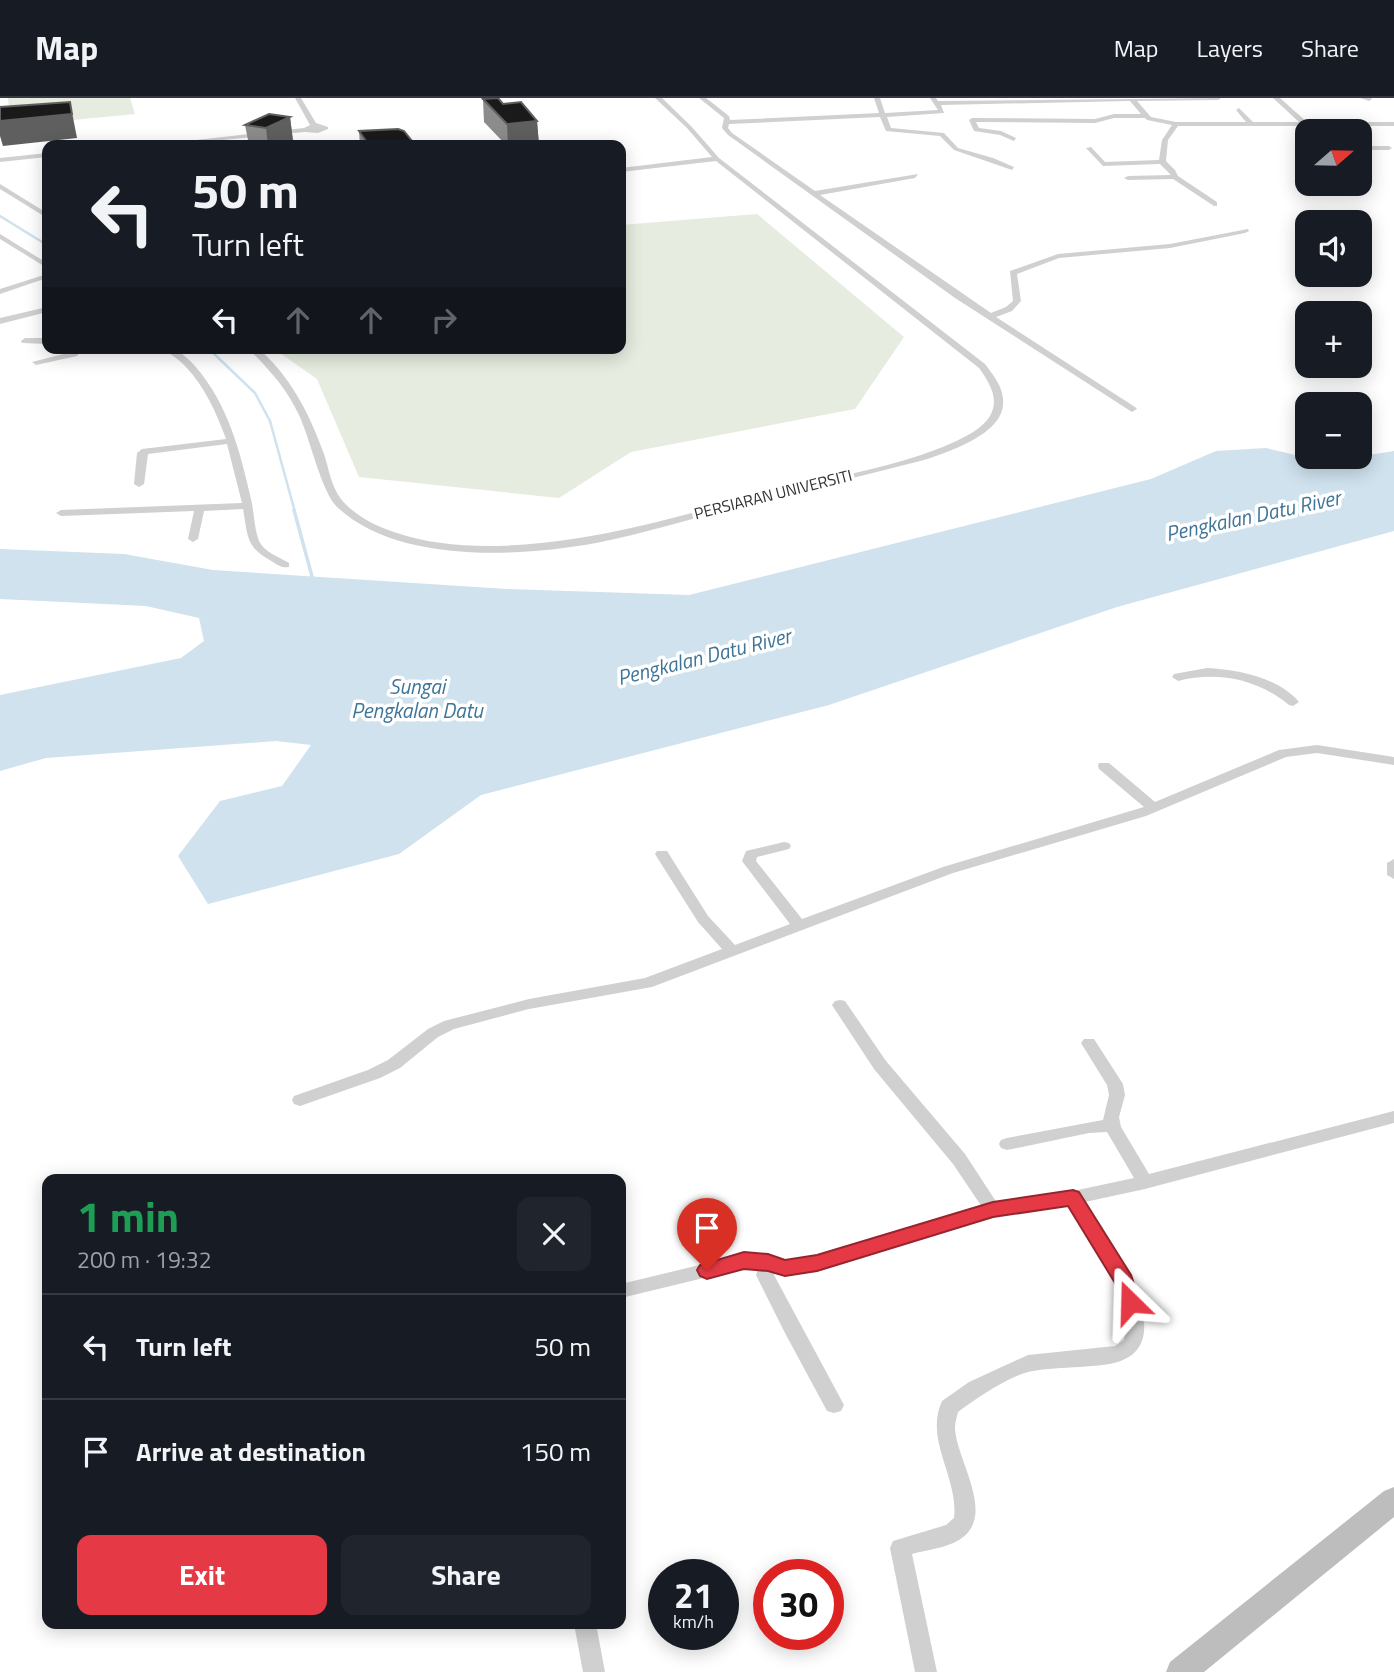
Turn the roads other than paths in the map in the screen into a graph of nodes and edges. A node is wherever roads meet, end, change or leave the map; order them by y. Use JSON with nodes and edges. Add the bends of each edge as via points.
{"nodes":[{"id":1,"x":298,"y":98,"type":"edge"},
{"id":2,"x":657,"y":98,"type":"edge"},
{"id":3,"x":702,"y":98,"type":"edge"},
{"id":4,"x":877,"y":98,"type":"edge"},
{"id":5,"x":1218,"y":98,"type":"edge"},
{"id":6,"x":1277,"y":98,"type":"edge"},
{"id":7,"x":1287,"y":98,"type":"edge"},
{"id":8,"x":997,"y":99,"type":"edge"},
{"id":9,"x":935,"y":100,"type":"edge"},
{"id":10,"x":1132,"y":100,"type":"junction"},
{"id":11,"x":1239,"y":110,"type":"dead end"},
{"id":12,"x":885,"y":116,"type":"junction"},
{"id":13,"x":1145,"y":116,"type":"junction"},
{"id":14,"x":1301,"y":119,"type":"edge"},
{"id":15,"x":727,"y":122,"type":"junction"},
{"id":16,"x":1250,"y":123,"type":"junction"},
{"id":17,"x":1295,"y":123,"type":"edge"},
{"id":18,"x":1372,"y":123,"type":"edge"},
{"id":19,"x":1378,"y":123,"type":"junction"},
{"id":20,"x":1176,"y":124,"type":"junction"},
{"id":21,"x":1394,"y":124,"type":"edge"},
{"id":22,"x":316,"y":128,"type":"junction"},
{"id":23,"x":1383,"y":131,"type":"dead end"},
{"id":24,"x":712,"y":136,"type":"dead end"},
{"id":25,"x":698,"y":138,"type":"junction"},
{"id":26,"x":323,"y":139,"type":"dead end"},
{"id":27,"x":1014,"y":139,"type":"dead end"},
{"id":28,"x":231,"y":140,"type":"edge"},
{"id":29,"x":1390,"y":143,"type":"edge"},
{"id":30,"x":1372,"y":146,"type":"edge"},
{"id":31,"x":1088,"y":148,"type":"dead end"},
{"id":32,"x":42,"y":156,"type":"edge"},
{"id":33,"x":717,"y":159,"type":"junction"},
{"id":34,"x":0,"y":160,"type":"edge"},
{"id":35,"x":1162,"y":162,"type":"junction"},
{"id":36,"x":626,"y":169,"type":"edge"},
{"id":37,"x":1012,"y":169,"type":"dead end"},
{"id":38,"x":915,"y":176,"type":"dead end"},
{"id":39,"x":1175,"y":177,"type":"junction"},
{"id":40,"x":1128,"y":178,"type":"dead end"},
{"id":41,"x":0,"y":186,"type":"edge"},
{"id":42,"x":816,"y":193,"type":"junction"},
{"id":43,"x":1214,"y":204,"type":"dead end"},
{"id":44,"x":42,"y":213,"type":"edge"},
{"id":45,"x":1245,"y":231,"type":"dead end"},
{"id":46,"x":0,"y":236,"type":"edge"},
{"id":47,"x":42,"y":263,"type":"edge"},
{"id":48,"x":42,"y":277,"type":"edge"},
{"id":49,"x":0,"y":292,"type":"edge"},
{"id":50,"x":42,"y":311,"type":"edge"},
{"id":51,"x":989,"y":317,"type":"junction"},
{"id":52,"x":0,"y":321,"type":"edge"},
{"id":53,"x":25,"y":341,"type":"dead end"},
{"id":54,"x":42,"y":341,"type":"edge"},
{"id":55,"x":74,"y":354,"type":"edge"},
{"id":56,"x":178,"y":354,"type":"edge"},
{"id":57,"x":260,"y":354,"type":"edge"},
{"id":58,"x":36,"y":362,"type":"dead end"},
{"id":59,"x":1132,"y":409,"type":"dead end"},
{"id":60,"x":232,"y":441,"type":"junction"},
{"id":61,"x":139,"y":484,"type":"dead end"},
{"id":62,"x":248,"y":506,"type":"junction"},
{"id":63,"x":199,"y":510,"type":"junction"},
{"id":64,"x":61,"y":513,"type":"dead end"},
{"id":65,"x":193,"y":539,"type":"dead end"},
{"id":66,"x":285,"y":565,"type":"dead end"},
{"id":67,"x":1178,"y":677,"type":"dead end"},
{"id":68,"x":1293,"y":702,"type":"dead end"},
{"id":69,"x":1394,"y":761,"type":"edge"},
{"id":70,"x":1104,"y":766,"type":"dead end"},
{"id":71,"x":1154,"y":808,"type":"junction"},
{"id":72,"x":784,"y":846,"type":"dead end"},
{"id":73,"x":662,"y":854,"type":"dead end"},
{"id":74,"x":1394,"y":863,"type":"edge"},
{"id":75,"x":1394,"y":875,"type":"edge"},
{"id":76,"x":799,"y":925,"type":"junction"},
{"id":77,"x":731,"y":950,"type":"junction"},
{"id":78,"x":840,"y":1005,"type":"dead end"},
{"id":79,"x":1089,"y":1043,"type":"dead end"},
{"id":80,"x":300,"y":1100,"type":"dead end"},
{"id":81,"x":1394,"y":1117,"type":"edge"},
{"id":82,"x":1113,"y":1125,"type":"junction"},
{"id":83,"x":1007,"y":1144,"type":"dead end"},
{"id":84,"x":1145,"y":1182,"type":"junction"},
{"id":85,"x":1073,"y":1198,"type":"junction"},
{"id":86,"x":993,"y":1210,"type":"junction"},
{"id":87,"x":768,"y":1263,"type":"junction"},
{"id":88,"x":626,"y":1291,"type":"edge"},
{"id":89,"x":834,"y":1405,"type":"dead end"},
{"id":90,"x":1394,"y":1500,"type":"edge"},
{"id":91,"x":586,"y":1629,"type":"edge"},
{"id":92,"x":594,"y":1672,"type":"edge"},
{"id":93,"x":926,"y":1672,"type":"edge"},
{"id":94,"x":1181,"y":1672,"type":"edge"}],
"edges":[{"from":1,"to":22,"type":"street"},
{"from":2,"to":25,"type":"street","name":"PERSIARAN UNIVERSITI"},
{"from":3,"to":15,"type":"street","via":[[727,117]]},
{"from":4,"to":12,"type":"street"},
{"from":5,"to":10,"type":"street"},
{"from":6,"to":7,"type":"street"},
{"from":6,"to":14,"type":"street"},
{"from":8,"to":9,"type":"street"},
{"from":8,"to":10,"type":"street"},
{"from":9,"to":12,"type":"street","via":[[942,112]]},
{"from":10,"to":13,"type":"street"},
{"from":11,"to":16,"type":"street"},
{"from":12,"to":15,"type":"street"},
{"from":12,"to":37,"type":"street","via":[[888,131],[939,134],[956,149]]},
{"from":13,"to":20,"type":"street"},
{"from":13,"to":27,"type":"street","via":[[1095,121],[972,120],[976,130]]},
{"from":15,"to":42,"type":"street","via":[[728,134]]},
{"from":16,"to":17,"type":"street"},
{"from":16,"to":20,"type":"street"},
{"from":18,"to":19,"type":"street"},
{"from":19,"to":21,"type":"street"},
{"from":19,"to":23,"type":"street"},
{"from":20,"to":35,"type":"street","via":[[1165,140]]},
{"from":22,"to":26,"type":"street"},
{"from":22,"to":28,"type":"street"},
{"from":24,"to":25,"type":"street"},
{"from":25,"to":33,"type":"street","name":"PERSIARAN UNIVERSITI"},
{"from":29,"to":30,"type":"street"},
{"from":31,"to":35,"type":"street","via":[[1103,164]]},
{"from":32,"to":34,"type":"street"},
{"from":33,"to":36,"type":"street"},
{"from":33,"to":57,"type":"street","name":"PERSIARAN UNIVERSITI","via":[[995,380],[999,409],[975,437],[921,458],[559,547],[443,546],[383,531],[338,503],[305,413]]},
{"from":35,"to":39,"type":"street"},
{"from":38,"to":42,"type":"street"},
{"from":39,"to":40,"type":"street"},
{"from":39,"to":43,"type":"street"},
{"from":41,"to":44,"type":"street"},
{"from":42,"to":51,"type":"street"},
{"from":45,"to":51,"type":"street","via":[[1170,246],[1054,257],[1016,270],[1017,301]]},
{"from":46,"to":47,"type":"street"},
{"from":48,"to":49,"type":"street"},
{"from":50,"to":52,"type":"street"},
{"from":51,"to":59,"type":"street"},
{"from":53,"to":54,"type":"street"},
{"from":55,"to":58,"type":"street"},
{"from":56,"to":60,"type":"street","via":[[199,376]]},
{"from":60,"to":61,"type":"street","via":[[145,451]]},
{"from":60,"to":62,"type":"street"},
{"from":62,"to":63,"type":"street"},
{"from":62,"to":66,"type":"street","via":[[254,541],[262,552]]},
{"from":63,"to":64,"type":"street"},
{"from":63,"to":65,"type":"street"},
{"from":67,"to":68,"type":"street","via":[[1199,671],[1232,676],[1278,690]]},
{"from":69,"to":71,"type":"street","via":[[1299,749],[1265,758]]},
{"from":70,"to":71,"type":"street"},
{"from":71,"to":76,"type":"street","via":[[948,870]]},
{"from":72,"to":76,"type":"street","via":[[755,851],[749,861]]},
{"from":73,"to":77,"type":"street","via":[[703,919]]},
{"from":74,"to":75,"type":"street"},
{"from":76,"to":77,"type":"street"},
{"from":77,"to":80,"type":"street","via":[[647,983],[528,1004],[449,1025],[394,1064]]},
{"from":78,"to":86,"type":"street","via":[[880,1065],[959,1159]]},
{"from":79,"to":82,"type":"street","via":[[1115,1084]]},
{"from":81,"to":84,"type":"street"},
{"from":82,"to":83,"type":"street"},
{"from":82,"to":84,"type":"street"},
{"from":84,"to":85,"type":"street"},
{"from":85,"to":86,"type":"street"},
{"from":85,"to":93,"type":"street","via":[[1124,1281],[1136,1322],[1132,1345],[1119,1354],[1028,1363],[948,1407],[945,1427],[966,1504],[964,1522],[952,1533],[900,1548]]},
{"from":86,"to":87,"type":"street","via":[[817,1263],[785,1268]]},
{"from":87,"to":88,"type":"street","via":[[744,1261]]},
{"from":87,"to":89,"type":"street","via":[[765,1275],[769,1284]]},
{"from":90,"to":94,"type":"main road"},
{"from":91,"to":92,"type":"street"}]}
